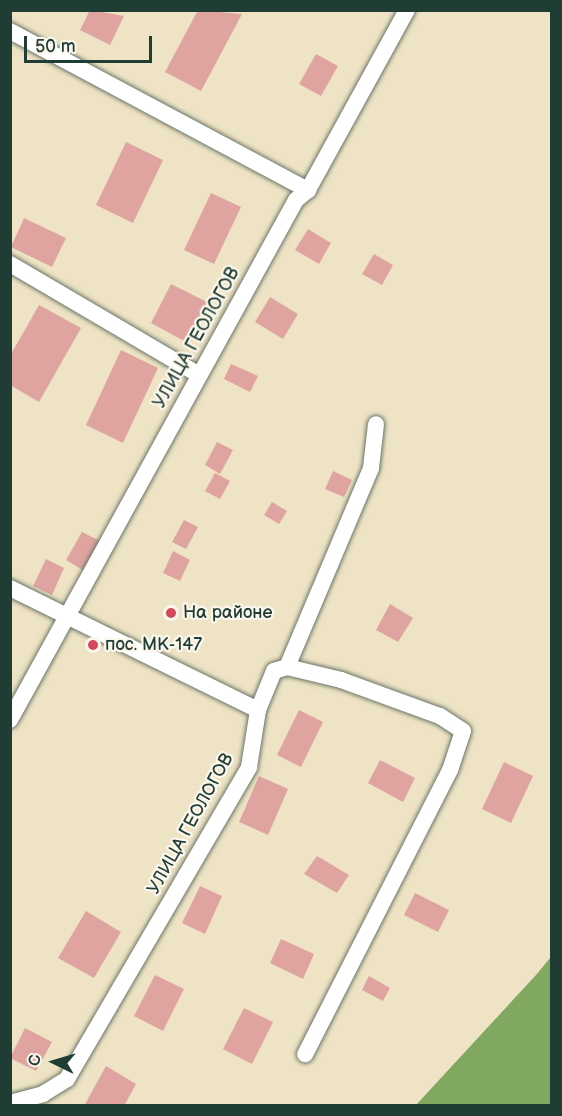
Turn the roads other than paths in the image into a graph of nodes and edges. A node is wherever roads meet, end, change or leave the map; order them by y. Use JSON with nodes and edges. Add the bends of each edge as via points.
{"nodes":[{"id":1,"x":407,"y":10,"type":"edge"},
{"id":2,"x":10,"y":31,"type":"edge"},
{"id":3,"x":308,"y":189,"type":"junction"},
{"id":4,"x":10,"y":264,"type":"edge"},
{"id":5,"x":199,"y":375,"type":"junction"},
{"id":6,"x":376,"y":424,"type":"dead end"},
{"id":7,"x":10,"y":588,"type":"edge"},
{"id":8,"x":68,"y":615,"type":"junction"},
{"id":9,"x":287,"y":667,"type":"junction"},
{"id":10,"x":258,"y":710,"type":"junction"},
{"id":11,"x":10,"y":720,"type":"edge"},
{"id":12,"x":305,"y":1054,"type":"dead end"},
{"id":13,"x":12,"y":1104,"type":"edge"}],
"edges":[{"from":1,"to":3,"type":"street","name":"УЛИЦА ГЕОЛОГОВ"},
{"from":2,"to":3,"type":"street"},
{"from":3,"to":5,"type":"street","name":"УЛИЦА ГЕОЛОГОВ","via":[[296,200]]},
{"from":4,"to":5,"type":"street"},
{"from":5,"to":8,"type":"street","name":"УЛИЦА ГЕОЛОГОВ"},
{"from":6,"to":9,"type":"street","via":[[370,468]]},
{"from":7,"to":8,"type":"street"},
{"from":8,"to":10,"type":"street"},
{"from":8,"to":11,"type":"street","name":"УЛИЦА ГЕОЛОГОВ"},
{"from":9,"to":10,"type":"street","name":"УЛИЦА ГЕОЛОГОВ","via":[[274,671]]},
{"from":9,"to":12,"type":"street","via":[[341,680],[440,716],[463,731],[450,770]]},
{"from":10,"to":13,"type":"street","name":"УЛИЦА ГЕОЛОГОВ","via":[[249,767],[67,1079]]}]}
